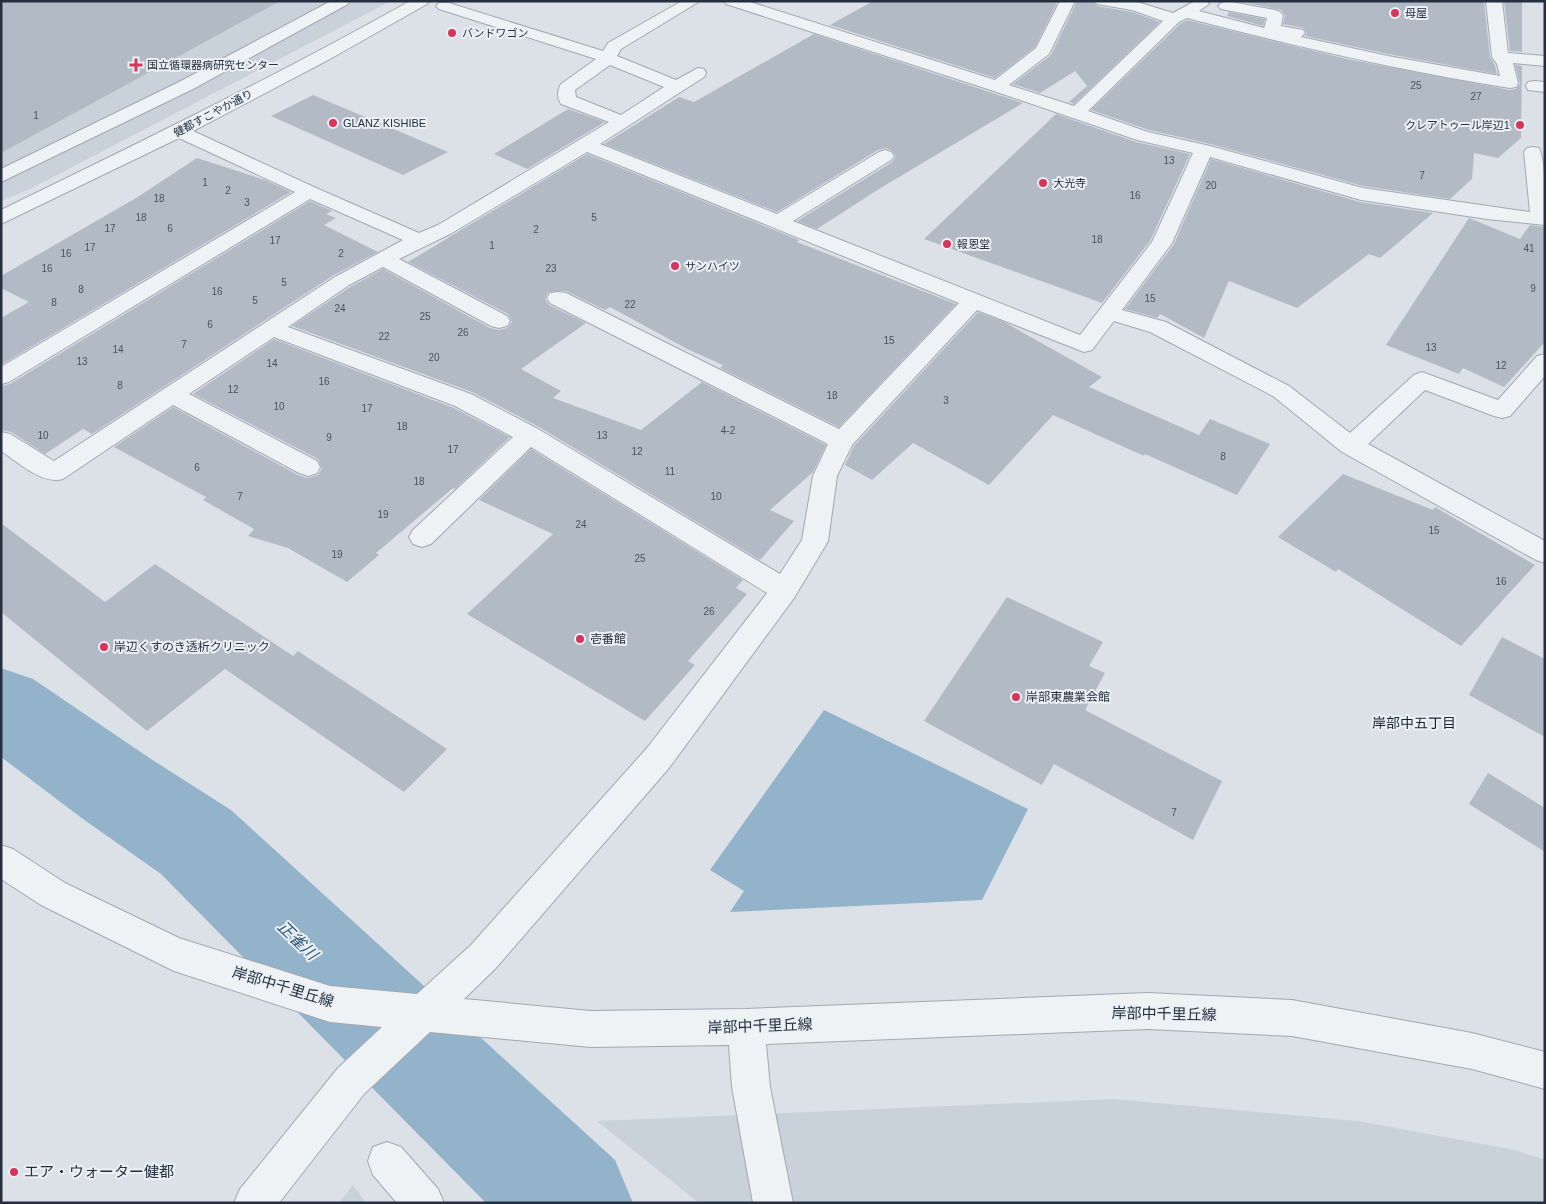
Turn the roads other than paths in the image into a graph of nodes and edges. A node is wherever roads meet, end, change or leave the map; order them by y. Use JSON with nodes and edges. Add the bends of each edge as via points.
{"nodes":[{"id":1,"x":422,"y":1,"type":"edge"},
{"id":2,"x":693,"y":1,"type":"edge"},
{"id":3,"x":731,"y":1,"type":"edge"},
{"id":4,"x":1102,"y":1,"type":"edge"},
{"id":5,"x":1206,"y":1,"type":"edge"},
{"id":6,"x":1216,"y":1,"type":"edge"},
{"id":7,"x":1494,"y":1,"type":"edge"},
{"id":8,"x":1062,"y":3,"type":"edge"},
{"id":9,"x":340,"y":4,"type":"edge"},
{"id":10,"x":444,"y":6,"type":"dead end"},
{"id":11,"x":776,"y":8,"type":"edge"},
{"id":12,"x":373,"y":14,"type":"dead end"},
{"id":13,"x":1181,"y":16,"type":"junction"},
{"id":14,"x":392,"y":19,"type":"junction"},
{"id":15,"x":1372,"y":48,"type":"dead end"},
{"id":16,"x":1500,"y":57,"type":"junction"},
{"id":17,"x":608,"y":58,"type":"junction"},
{"id":18,"x":1545,"y":61,"type":"edge"},
{"id":19,"x":698,"y":73,"type":"dead end"},
{"id":20,"x":187,"y":85,"type":"junction"},
{"id":21,"x":677,"y":86,"type":"junction"},
{"id":22,"x":997,"y":86,"type":"junction"},
{"id":23,"x":235,"y":101,"type":"junction"},
{"id":24,"x":1077,"y":113,"type":"junction"},
{"id":25,"x":622,"y":121,"type":"junction"},
{"id":26,"x":179,"y":131,"type":"junction"},
{"id":27,"x":586,"y":145,"type":"junction"},
{"id":28,"x":1204,"y":150,"type":"junction"},
{"id":29,"x":1533,"y":152,"type":"dead end"},
{"id":30,"x":885,"y":156,"type":"dead end"},
{"id":31,"x":1,"y":176,"type":"edge"},
{"id":32,"x":309,"y":192,"type":"junction"},
{"id":33,"x":1,"y":218,"type":"edge"},
{"id":34,"x":1543,"y":219,"type":"edge"},
{"id":35,"x":778,"y":222,"type":"junction"},
{"id":36,"x":419,"y":240,"type":"junction"},
{"id":37,"x":383,"y":259,"type":"junction"},
{"id":38,"x":558,"y":298,"type":"dead end"},
{"id":39,"x":974,"y":300,"type":"junction"},
{"id":40,"x":1109,"y":313,"type":"junction"},
{"id":41,"x":498,"y":321,"type":"dead end"},
{"id":42,"x":271,"y":328,"type":"junction"},
{"id":43,"x":1545,"y":361,"type":"edge"},
{"id":44,"x":1,"y":377,"type":"edge"},
{"id":45,"x":173,"y":395,"type":"junction"},
{"id":46,"x":528,"y":435,"type":"junction"},
{"id":47,"x":1,"y":440,"type":"edge"},
{"id":48,"x":842,"y":441,"type":"junction"},
{"id":49,"x":1351,"y":446,"type":"junction"},
{"id":50,"x":308,"y":467,"type":"dead end"},
{"id":51,"x":422,"y":537,"type":"dead end"},
{"id":52,"x":1545,"y":553,"type":"edge"},
{"id":53,"x":784,"y":590,"type":"junction"},
{"id":54,"x":1,"y":860,"type":"edge"},
{"id":55,"x":442,"y":1010,"type":"junction"},
{"id":56,"x":746,"y":1027,"type":"junction"},
{"id":57,"x":1545,"y":1071,"type":"edge"},
{"id":58,"x":387,"y":1161,"type":"dead end"},
{"id":59,"x":254,"y":1203,"type":"edge"},
{"id":60,"x":424,"y":1203,"type":"edge"},
{"id":61,"x":773,"y":1203,"type":"edge"}],
"edges":[{"from":1,"to":14,"type":"street","name":"健都すこやか通り"},
{"from":2,"to":17,"type":"street","via":[[614,46]]},
{"from":3,"to":11,"type":"street"},
{"from":4,"to":13,"type":"street"},
{"from":5,"to":13,"type":"street"},
{"from":6,"to":15,"type":"street","via":[[1229,7],[1275,15],[1272,29]]},
{"from":7,"to":16,"type":"street"},
{"from":8,"to":22,"type":"street","via":[[1043,51]]},
{"from":9,"to":20,"type":"street"},
{"from":10,"to":17,"type":"street"},
{"from":11,"to":22,"type":"street"},
{"from":12,"to":14,"type":"street"},
{"from":13,"to":16,"type":"street","via":[[1435,72],[1510,83]]},
{"from":13,"to":24,"type":"street"},
{"from":14,"to":23,"type":"street","name":"健都すこやか通り"},
{"from":16,"to":18,"type":"street"},
{"from":17,"to":21,"type":"street"},
{"from":17,"to":25,"type":"street","via":[[566,88],[567,100]]},
{"from":19,"to":21,"type":"street"},
{"from":20,"to":23,"type":"street"},
{"from":20,"to":31,"type":"street"},
{"from":21,"to":25,"type":"street"},
{"from":22,"to":24,"type":"street"},
{"from":23,"to":26,"type":"street","name":"健都すこやか通り"},
{"from":24,"to":28,"type":"street","via":[[1143,136]]},
{"from":25,"to":27,"type":"street"},
{"from":26,"to":32,"type":"street"},
{"from":26,"to":33,"type":"street","name":"健都すこやか通り"},
{"from":27,"to":35,"type":"street"},
{"from":27,"to":36,"type":"street","via":[[446,229]]},
{"from":28,"to":34,"type":"street","via":[[1361,194]]},
{"from":28,"to":40,"type":"street","via":[[1162,243]]},
{"from":29,"to":34,"type":"street"},
{"from":30,"to":35,"type":"street"},
{"from":32,"to":36,"type":"street"},
{"from":32,"to":44,"type":"street"},
{"from":35,"to":39,"type":"street"},
{"from":36,"to":37,"type":"street"},
{"from":37,"to":41,"type":"street"},
{"from":37,"to":42,"type":"street","via":[[342,281]]},
{"from":38,"to":48,"type":"street"},
{"from":39,"to":40,"type":"street","via":[[1084,345]]},
{"from":39,"to":48,"type":"street"},
{"from":40,"to":49,"type":"street","via":[[1158,327],[1281,391]]},
{"from":42,"to":45,"type":"street"},
{"from":42,"to":46,"type":"street","via":[[463,400]]},
{"from":43,"to":49,"type":"street","via":[[1502,410],[1422,380]]},
{"from":45,"to":47,"type":"street","via":[[54,473]]},
{"from":45,"to":50,"type":"street"},
{"from":46,"to":51,"type":"street"},
{"from":46,"to":53,"type":"street"},
{"from":48,"to":53,"type":"street","via":[[825,476],[815,541]]},
{"from":49,"to":52,"type":"street"},
{"from":53,"to":55,"type":"street","via":[[658,758],[483,957]]},
{"from":54,"to":55,"type":"street","name":"岸部中千里丘線","via":[[53,894],[174,954],[330,1004]]},
{"from":55,"to":56,"type":"street","name":"岸部中千里丘線","via":[[591,1029]]},
{"from":55,"to":59,"type":"street","via":[[356,1076]]},
{"from":56,"to":57,"type":"street","name":"岸部中千里丘線","via":[[1148,1011],[1292,1018],[1472,1051]]},
{"from":56,"to":61,"type":"street","via":[[751,1087]]},
{"from":58,"to":60,"type":"street"}]}
